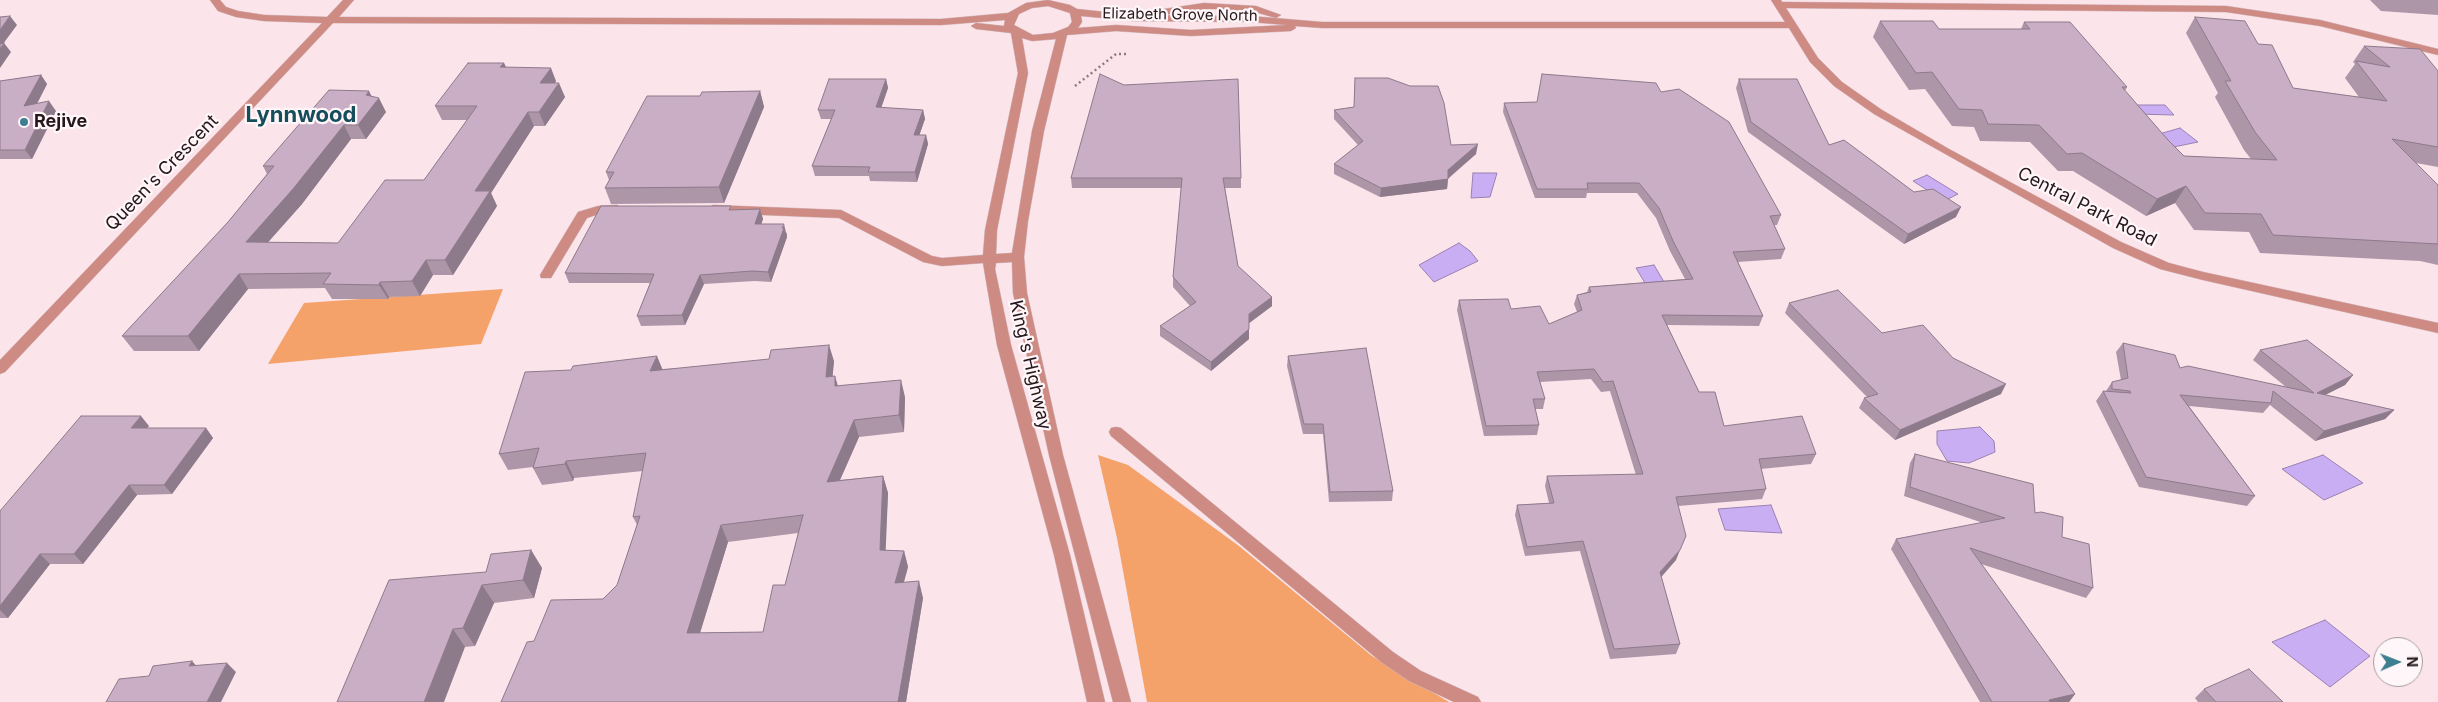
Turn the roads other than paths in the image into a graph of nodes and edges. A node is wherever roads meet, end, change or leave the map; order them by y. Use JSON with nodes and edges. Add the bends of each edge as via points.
{"nodes":[{"id":1,"x":216,"y":0,"type":"edge"},
{"id":2,"x":349,"y":0,"type":"edge"},
{"id":3,"x":1777,"y":2,"type":"edge"},
{"id":4,"x":1025,"y":4,"type":"edge"},
{"id":5,"x":1068,"y":6,"type":"edge"},
{"id":6,"x":1011,"y":16,"type":"junction"},
{"id":7,"x":330,"y":20,"type":"junction"},
{"id":8,"x":941,"y":22,"type":"junction"},
{"id":9,"x":1322,"y":25,"type":"junction"},
{"id":10,"x":1793,"y":25,"type":"junction"},
{"id":11,"x":1014,"y":31,"type":"junction"},
{"id":12,"x":1064,"y":33,"type":"junction"},
{"id":13,"x":2438,"y":52,"type":"edge"},
{"id":14,"x":697,"y":208,"type":"edge"},
{"id":15,"x":634,"y":209,"type":"edge"},
{"id":16,"x":1018,"y":257,"type":"junction"},
{"id":17,"x":989,"y":259,"type":"junction"},
{"id":18,"x":546,"y":275,"type":"dead end"},
{"id":19,"x":2438,"y":328,"type":"edge"},
{"id":20,"x":0,"y":370,"type":"edge"},
{"id":21,"x":1116,"y":432,"type":"dead end"},
{"id":22,"x":1096,"y":702,"type":"edge"},
{"id":23,"x":1122,"y":702,"type":"edge"},
{"id":24,"x":1472,"y":702,"type":"edge"}],
"edges":[{"from":1,"to":7,"type":"street","via":[[222,9],[236,14]]},
{"from":2,"to":7,"type":"street","name":"Queen's Crescent"},
{"from":3,"to":10,"type":"street","name":"Central Park Road"},
{"from":3,"to":13,"type":"street","via":[[2226,10],[2313,22]]},
{"from":4,"to":5,"type":"street","name":"Elizabeth Grove North"},
{"from":4,"to":6,"type":"street"},
{"from":5,"to":9,"type":"street","name":"Elizabeth Grove North","via":[[1134,18],[1291,21]]},
{"from":5,"to":12,"type":"street","name":"King's Highway","via":[[1077,22]]},
{"from":6,"to":8,"type":"street"},
{"from":6,"to":11,"type":"street","name":"King's Highway","via":[[1009,26]]},
{"from":7,"to":8,"type":"street"},
{"from":7,"to":20,"type":"street","name":"Queen's Crescent"},
{"from":8,"to":11,"type":"street","name":"Elizabeth Grove North"},
{"from":9,"to":10,"type":"street","name":"Elizabeth Grove North"},
{"from":9,"to":12,"type":"street","name":"Elizabeth Grove North","via":[[1229,32],[1126,28]]},
{"from":10,"to":19,"type":"street","name":"Central Park Road","via":[[1814,60],[1838,84],[1878,112],[2132,253],[2203,276]]},
{"from":11,"to":12,"type":"street","name":"Elizabeth Grove North","via":[[1032,38]]},
{"from":11,"to":17,"type":"street","name":"King's Highway","via":[[1023,73]]},
{"from":12,"to":16,"type":"street","name":"King's Highway","via":[[1036,140]]},
{"from":14,"to":17,"type":"street","via":[[836,212],[928,259],[954,263]]},
{"from":15,"to":18,"type":"street","via":[[598,210],[582,215]]},
{"from":16,"to":17,"type":"street"},
{"from":16,"to":23,"type":"street","name":"King's Highway","via":[[1020,293],[1056,454]]},
{"from":17,"to":22,"type":"street","name":"King's Highway","via":[[1004,345],[1062,555]]},
{"from":21,"to":24,"type":"street","via":[[1387,657],[1415,676]]}]}
